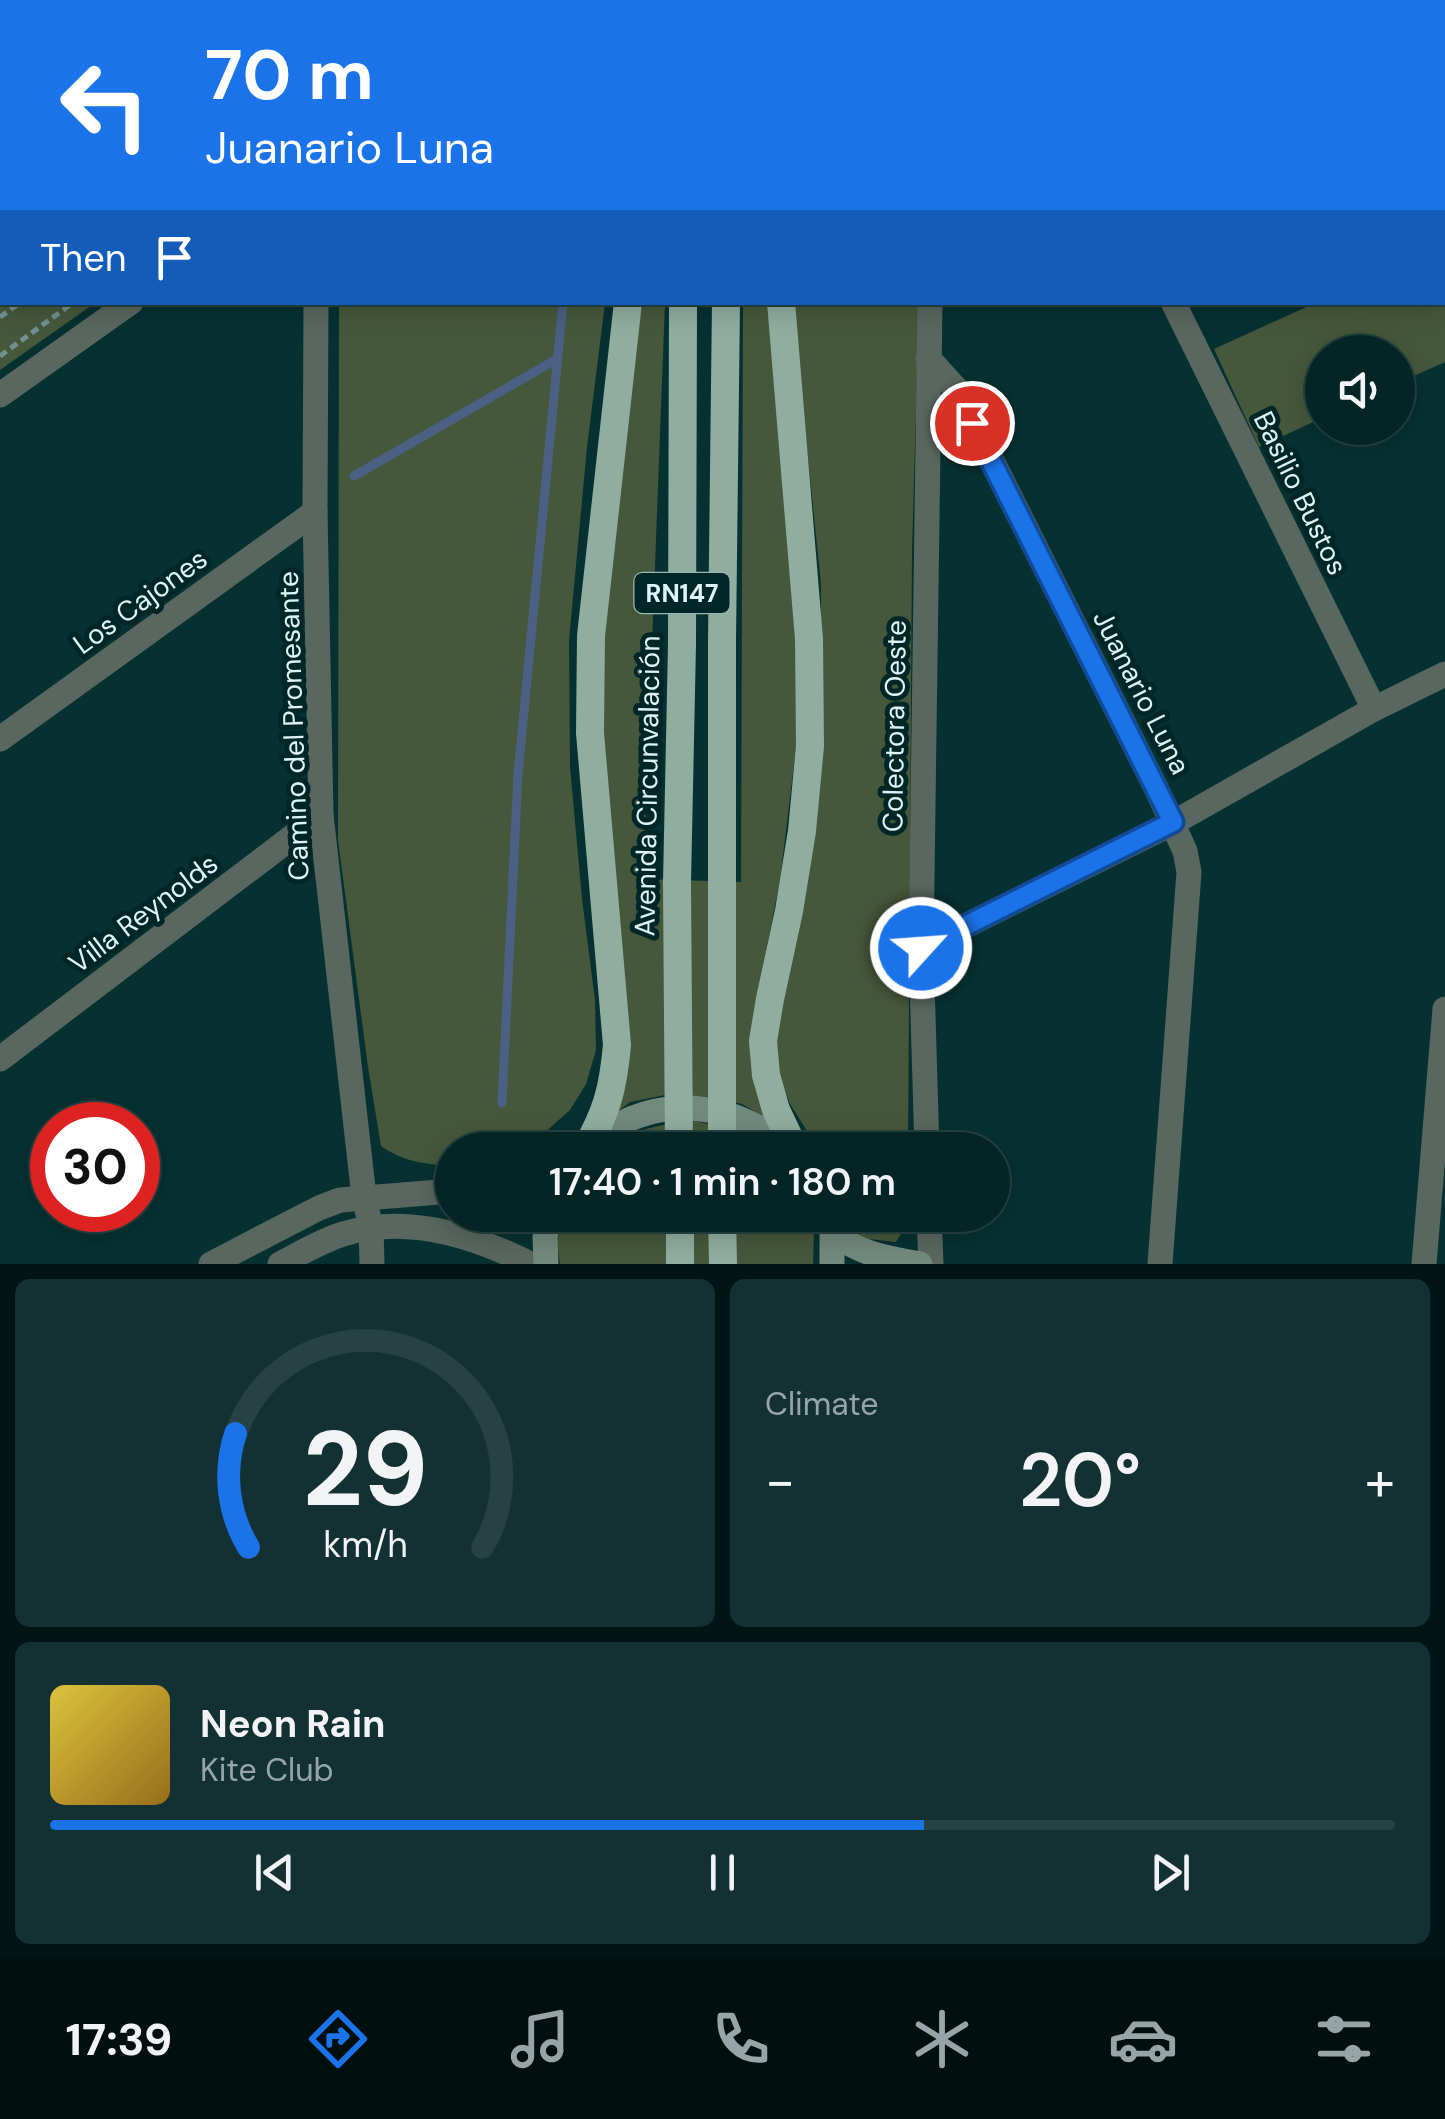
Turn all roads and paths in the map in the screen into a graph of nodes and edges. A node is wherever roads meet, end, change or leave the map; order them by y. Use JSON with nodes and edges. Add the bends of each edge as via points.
{"nodes":[{"id":1,"x":70,"y":305,"type":"edge"},
{"id":2,"x":126,"y":305,"type":"edge"},
{"id":3,"x":316,"y":305,"type":"edge"},
{"id":4,"x":628,"y":305,"type":"edge"},
{"id":5,"x":683,"y":305,"type":"edge"},
{"id":6,"x":726,"y":305,"type":"edge"},
{"id":7,"x":781,"y":305,"type":"edge"},
{"id":8,"x":930,"y":305,"type":"edge"},
{"id":9,"x":1174,"y":305,"type":"edge"},
{"id":10,"x":0,"y":346,"type":"edge"},
{"id":11,"x":8,"y":350,"type":"junction"},
{"id":12,"x":0,"y":356,"type":"edge"},
{"id":13,"x":928,"y":358,"type":"junction"},
{"id":14,"x":0,"y":395,"type":"edge"},
{"id":15,"x":315,"y":512,"type":"junction"},
{"id":16,"x":1445,"y":674,"type":"edge"},
{"id":17,"x":1374,"y":709,"type":"junction"},
{"id":18,"x":0,"y":739,"type":"edge"},
{"id":19,"x":322,"y":815,"type":"junction"},
{"id":20,"x":1173,"y":822,"type":"junction"},
{"id":21,"x":921,"y":948,"type":"junction"},
{"id":22,"x":1445,"y":1008,"type":"edge"},
{"id":23,"x":0,"y":1058,"type":"edge"},
{"id":24,"x":595,"y":1132,"type":"edge"},
{"id":25,"x":608,"y":1132,"type":"edge"},
{"id":26,"x":679,"y":1132,"type":"edge"},
{"id":27,"x":722,"y":1132,"type":"edge"},
{"id":28,"x":767,"y":1132,"type":"edge"},
{"id":29,"x":785,"y":1132,"type":"edge"},
{"id":30,"x":927,"y":1132,"type":"edge"},
{"id":31,"x":435,"y":1192,"type":"edge"},
{"id":32,"x":364,"y":1197,"type":"junction"},
{"id":33,"x":371,"y":1228,"type":"junction"},
{"id":34,"x":545,"y":1232,"type":"edge"},
{"id":35,"x":680,"y":1232,"type":"edge"},
{"id":36,"x":722,"y":1232,"type":"edge"},
{"id":37,"x":830,"y":1232,"type":"edge"},
{"id":38,"x":838,"y":1232,"type":"edge"},
{"id":39,"x":930,"y":1232,"type":"edge"},
{"id":40,"x":211,"y":1264,"type":"edge"},
{"id":41,"x":280,"y":1264,"type":"edge"},
{"id":42,"x":372,"y":1264,"type":"edge"},
{"id":43,"x":530,"y":1264,"type":"edge"},
{"id":44,"x":546,"y":1264,"type":"edge"},
{"id":45,"x":680,"y":1264,"type":"edge"},
{"id":46,"x":723,"y":1264,"type":"edge"},
{"id":47,"x":832,"y":1264,"type":"edge"},
{"id":48,"x":920,"y":1264,"type":"edge"},
{"id":49,"x":931,"y":1264,"type":"edge"},
{"id":50,"x":1160,"y":1264,"type":"edge"},
{"id":51,"x":1424,"y":1264,"type":"edge"}],
"edges":[{"from":1,"to":11,"type":"path"},
{"from":2,"to":14,"type":"street"},
{"from":3,"to":15,"type":"street","name":"Camino del Promesante"},
{"from":4,"to":24,"type":"highway","via":[[591,636],[590,733],[617,1045],[607,1109]]},
{"from":5,"to":26,"type":"highway","name":"Avenida Circunvalación","number":"RN147","bridge":true},
{"from":6,"to":27,"type":"highway","number":"RN147","bridge":true},
{"from":7,"to":29,"type":"highway","via":[[809,639],[810,746],[797,863],[763,1041]]},
{"from":8,"to":13,"type":"street","name":"Colectora Oeste"},
{"from":9,"to":17,"type":"street","name":"Basilio Bustos"},
{"from":10,"to":11,"type":"path"},
{"from":11,"to":12,"type":"path"},
{"from":13,"to":20,"type":"street","name":"Juanario Luna","via":[[956,390]]},
{"from":13,"to":21,"type":"street","name":"Colectora Oeste"},
{"from":15,"to":18,"type":"street","name":"Los Cajones"},
{"from":15,"to":19,"type":"street","name":"Camino del Promesante"},
{"from":16,"to":17,"type":"street"},
{"from":17,"to":20,"type":"street"},
{"from":19,"to":23,"type":"street","name":"Villa Reynolds"},
{"from":19,"to":32,"type":"street","name":"Camino del Promesante"},
{"from":20,"to":21,"type":"street"},
{"from":20,"to":50,"type":"street","name":"Juanario Luna","via":[[1190,872]]},
{"from":21,"to":30,"type":"street","name":"Colectora Oeste"},
{"from":22,"to":51,"type":"street"},
{"from":25,"to":28,"type":"main road","via":[[643,1114],[677,1108],[712,1110]]},
{"from":31,"to":32,"type":"street"},
{"from":32,"to":33,"type":"street","name":"Camino del Promesante"},
{"from":32,"to":40,"type":"street","via":[[318,1208]]},
{"from":33,"to":41,"type":"street"},
{"from":33,"to":42,"type":"street","name":"Camino del Promesante"},
{"from":33,"to":43,"type":"street","via":[[452,1234]]},
{"from":34,"to":44,"type":"main road"},
{"from":35,"to":45,"type":"highway"},
{"from":36,"to":46,"type":"highway"},
{"from":37,"to":47,"type":"main road"},
{"from":38,"to":48,"type":"main road","via":[[854,1248]]},
{"from":39,"to":49,"type":"street"}]}
